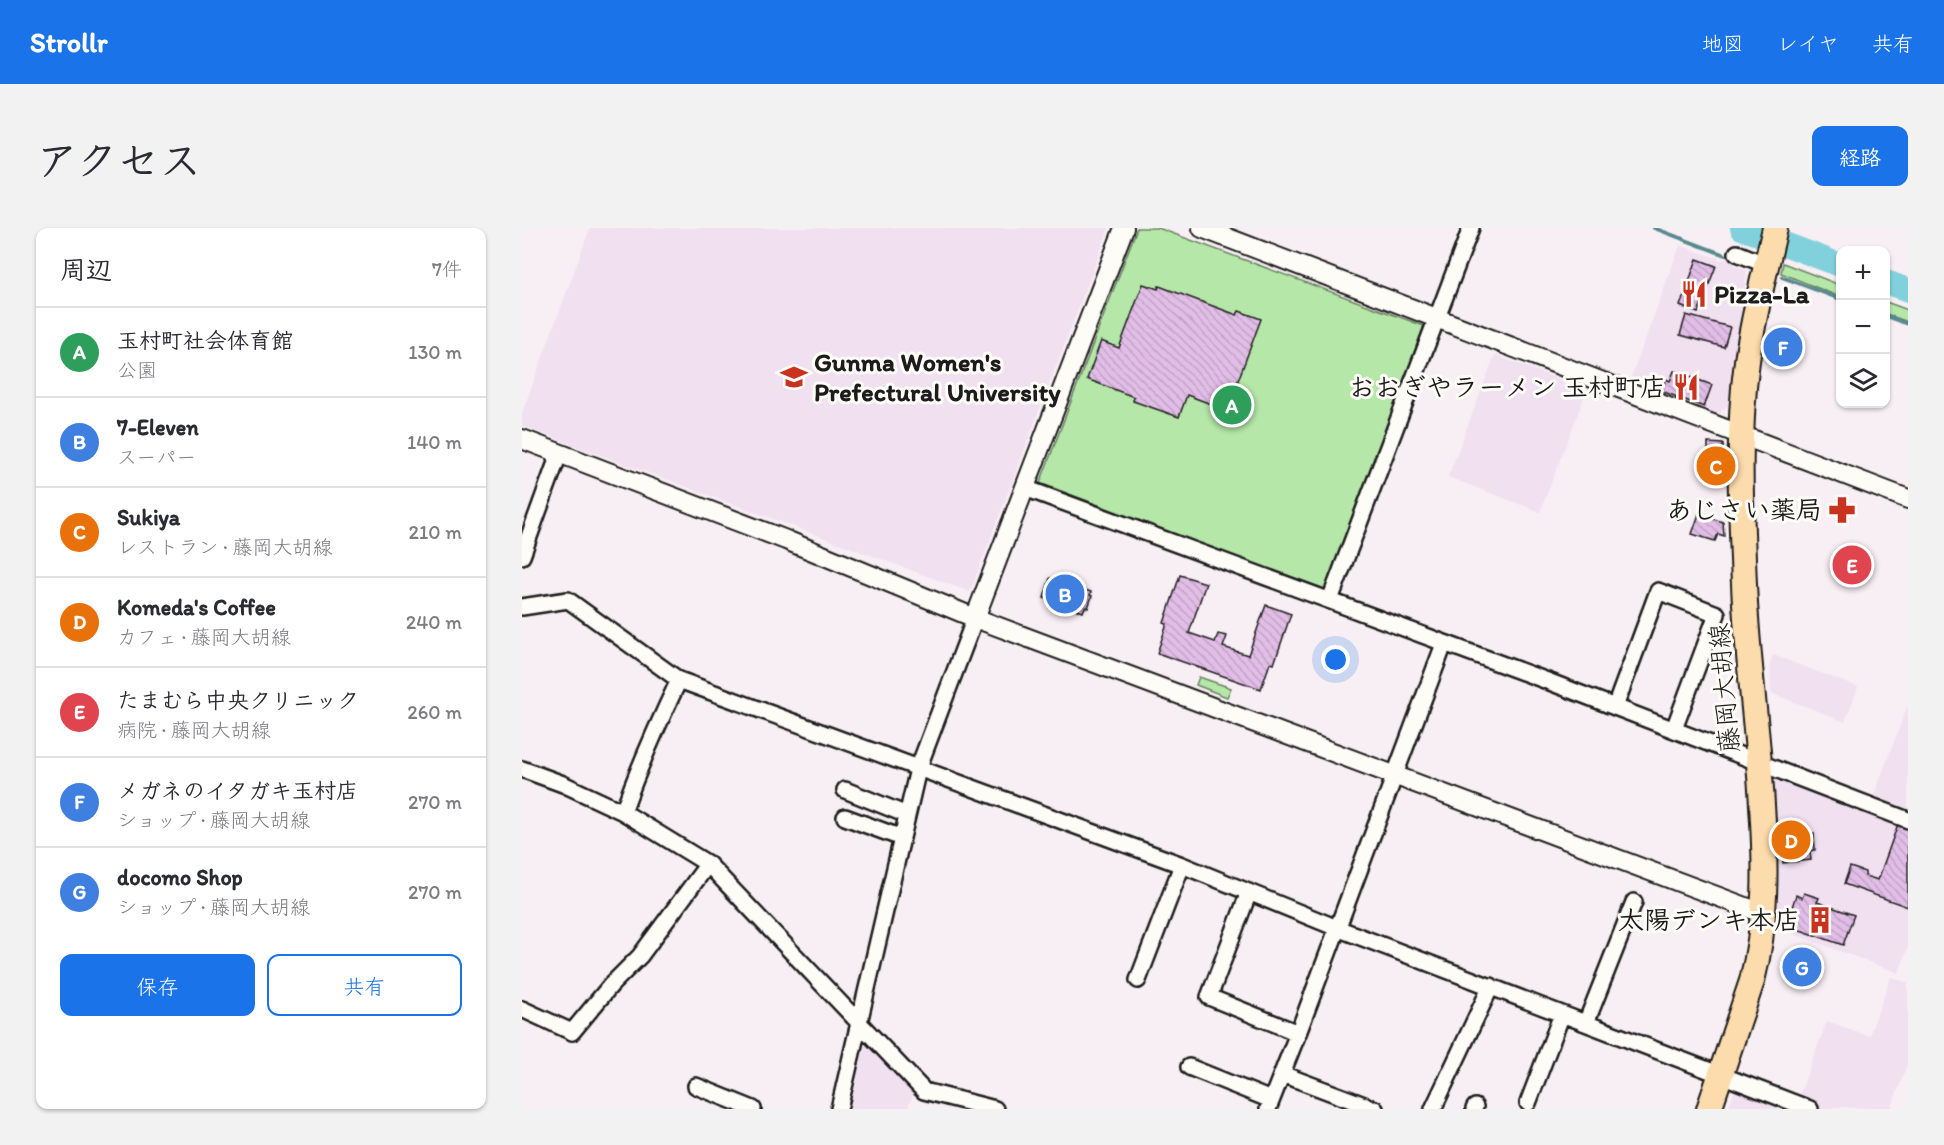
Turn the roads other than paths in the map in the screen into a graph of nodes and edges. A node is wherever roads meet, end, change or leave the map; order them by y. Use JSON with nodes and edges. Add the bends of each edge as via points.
{"nodes":[{"id":1,"x":1124,"y":228,"type":"edge"},
{"id":2,"x":1202,"y":228,"type":"edge"},
{"id":3,"x":1471,"y":228,"type":"edge"},
{"id":4,"x":1774,"y":228,"type":"edge"},
{"id":5,"x":1737,"y":253,"type":"dead end"},
{"id":6,"x":1768,"y":261,"type":"junction"},
{"id":7,"x":1437,"y":318,"type":"junction"},
{"id":8,"x":1742,"y":434,"type":"junction"},
{"id":9,"x":522,"y":440,"type":"edge"},
{"id":10,"x":559,"y":454,"type":"junction"},
{"id":11,"x":1025,"y":488,"type":"junction"},
{"id":12,"x":1908,"y":499,"type":"edge"},
{"id":13,"x":522,"y":556,"type":"edge"},
{"id":14,"x":1330,"y":600,"type":"junction"},
{"id":15,"x":522,"y":607,"type":"edge"},
{"id":16,"x":975,"y":618,"type":"junction"},
{"id":17,"x":1444,"y":644,"type":"junction"},
{"id":18,"x":679,"y":680,"type":"junction"},
{"id":19,"x":1615,"y":707,"type":"junction"},
{"id":20,"x":1674,"y":729,"type":"junction"},
{"id":21,"x":1759,"y":764,"type":"junction"},
{"id":22,"x":522,"y":769,"type":"edge"},
{"id":23,"x":918,"y":769,"type":"junction"},
{"id":24,"x":1395,"y":776,"type":"junction"},
{"id":25,"x":845,"y":790,"type":"dead end"},
{"id":26,"x":623,"y":812,"type":"junction"},
{"id":27,"x":907,"y":815,"type":"junction"},
{"id":28,"x":845,"y":817,"type":"dead end"},
{"id":29,"x":1908,"y":820,"type":"edge"},
{"id":30,"x":902,"y":838,"type":"junction"},
{"id":31,"x":708,"y":864,"type":"junction"},
{"id":32,"x":1182,"y":865,"type":"junction"},
{"id":33,"x":1249,"y":892,"type":"junction"},
{"id":34,"x":1634,"y":902,"type":"dead end"},
{"id":35,"x":1764,"y":911,"type":"junction"},
{"id":36,"x":1337,"y":928,"type":"junction"},
{"id":37,"x":1138,"y":980,"type":"dead end"},
{"id":38,"x":1491,"y":986,"type":"junction"},
{"id":39,"x":522,"y":1009,"type":"edge"},
{"id":40,"x":1562,"y":1014,"type":"junction"},
{"id":41,"x":1586,"y":1023,"type":"junction"},
{"id":42,"x":860,"y":1024,"type":"junction"},
{"id":43,"x":1298,"y":1033,"type":"junction"},
{"id":44,"x":1189,"y":1067,"type":"dead end"},
{"id":45,"x":1282,"y":1074,"type":"junction"},
{"id":46,"x":1720,"y":1076,"type":"junction"},
{"id":47,"x":696,"y":1086,"type":"dead end"},
{"id":48,"x":1528,"y":1103,"type":"dead end"},
{"id":49,"x":1270,"y":1104,"type":"edge"},
{"id":50,"x":753,"y":1109,"type":"edge"},
{"id":51,"x":839,"y":1109,"type":"edge"},
{"id":52,"x":995,"y":1109,"type":"edge"},
{"id":53,"x":1375,"y":1109,"type":"edge"},
{"id":54,"x":1433,"y":1109,"type":"edge"},
{"id":55,"x":1709,"y":1109,"type":"edge"},
{"id":56,"x":1810,"y":1109,"type":"edge"}],
"edges":[{"from":1,"to":11,"type":"street"},
{"from":2,"to":7,"type":"street"},
{"from":3,"to":7,"type":"street"},
{"from":4,"to":6,"type":"main road","name":"藤岡大胡線"},
{"from":5,"to":6,"type":"street"},
{"from":6,"to":8,"type":"main road","name":"藤岡大胡線","via":[[1747,361]]},
{"from":7,"to":8,"type":"street"},
{"from":7,"to":14,"type":"street"},
{"from":8,"to":12,"type":"street"},
{"from":8,"to":21,"type":"main road","name":"藤岡大胡線","via":[[1744,585]]},
{"from":9,"to":10,"type":"street"},
{"from":10,"to":13,"type":"street"},
{"from":10,"to":16,"type":"street","via":[[786,540]]},
{"from":11,"to":14,"type":"street"},
{"from":11,"to":16,"type":"street"},
{"from":14,"to":17,"type":"street"},
{"from":15,"to":18,"type":"street","via":[[568,600]]},
{"from":16,"to":23,"type":"street"},
{"from":16,"to":24,"type":"street"},
{"from":17,"to":19,"type":"street"},
{"from":17,"to":24,"type":"street"},
{"from":18,"to":23,"type":"street"},
{"from":18,"to":26,"type":"street","via":[[651,738]]},
{"from":19,"to":20,"type":"street"},
{"from":19,"to":20,"type":"street","via":[[1658,591],[1717,614]]},
{"from":20,"to":21,"type":"street"},
{"from":21,"to":29,"type":"street"},
{"from":21,"to":35,"type":"main road","name":"藤岡大胡線","via":[[1765,850]]},
{"from":22,"to":26,"type":"street"},
{"from":23,"to":27,"type":"street"},
{"from":23,"to":32,"type":"street"},
{"from":24,"to":35,"type":"street"},
{"from":24,"to":36,"type":"street"},
{"from":25,"to":27,"type":"street"},
{"from":26,"to":31,"type":"street"},
{"from":27,"to":30,"type":"street"},
{"from":28,"to":30,"type":"street"},
{"from":30,"to":42,"type":"street"},
{"from":31,"to":39,"type":"street","via":[[640,956],[572,1032]]},
{"from":31,"to":42,"type":"street"},
{"from":32,"to":33,"type":"street"},
{"from":32,"to":37,"type":"street"},
{"from":33,"to":36,"type":"street"},
{"from":33,"to":43,"type":"street","via":[[1209,997]]},
{"from":34,"to":41,"type":"street"},
{"from":35,"to":46,"type":"main road","name":"藤岡大胡線","via":[[1752,981]]},
{"from":36,"to":38,"type":"street"},
{"from":36,"to":43,"type":"street"},
{"from":38,"to":40,"type":"street"},
{"from":38,"to":54,"type":"street"},
{"from":40,"to":41,"type":"street"},
{"from":40,"to":48,"type":"street"},
{"from":41,"to":46,"type":"street"},
{"from":42,"to":51,"type":"street"},
{"from":42,"to":52,"type":"street","via":[[924,1091]]},
{"from":43,"to":45,"type":"street"},
{"from":44,"to":49,"type":"street"},
{"from":45,"to":49,"type":"street"},
{"from":45,"to":53,"type":"street"},
{"from":46,"to":55,"type":"main road","name":"藤岡大胡線"},
{"from":46,"to":56,"type":"street"},
{"from":47,"to":50,"type":"street"}]}
